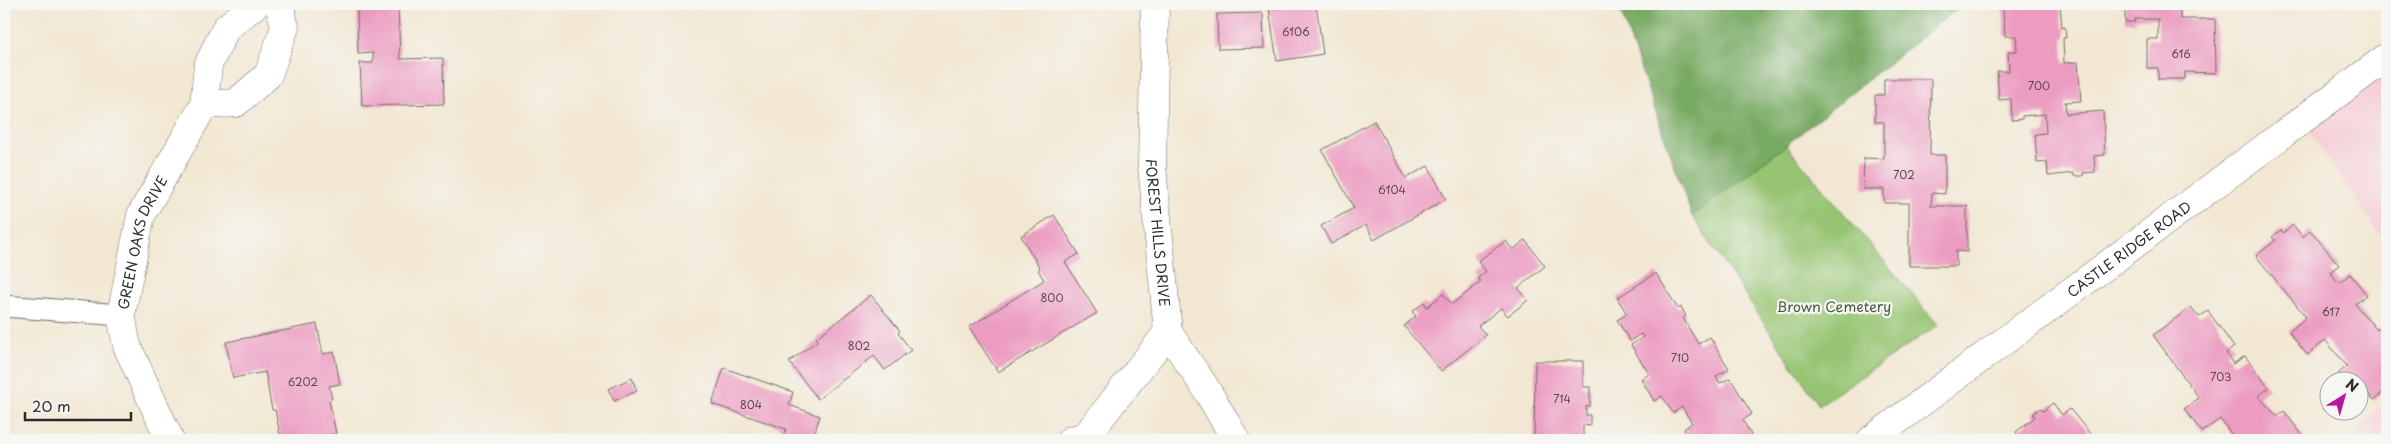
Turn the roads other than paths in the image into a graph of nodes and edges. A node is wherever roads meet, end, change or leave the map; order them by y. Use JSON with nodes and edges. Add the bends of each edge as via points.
{"nodes":[{"id":1,"x":256,"y":4,"type":"edge"},
{"id":2,"x":279,"y":4,"type":"edge"},
{"id":3,"x":1155,"y":4,"type":"edge"},
{"id":4,"x":2387,"y":56,"type":"edge"},
{"id":5,"x":204,"y":105,"type":"junction"},
{"id":6,"x":4,"y":306,"type":"edge"},
{"id":7,"x":121,"y":315,"type":"junction"},
{"id":8,"x":1168,"y":332,"type":"junction"},
{"id":9,"x":170,"y":440,"type":"edge"},
{"id":10,"x":1071,"y":440,"type":"edge"},
{"id":11,"x":1236,"y":440,"type":"edge"},
{"id":12,"x":1871,"y":440,"type":"edge"}],
"edges":[{"from":1,"to":5,"type":"street","name":"GREEN OAKS DRIVE","via":[[226,28],[208,65]]},
{"from":2,"to":5,"type":"street","via":[[285,27],[268,75],[236,103]]},
{"from":3,"to":8,"type":"street","name":"FOREST HILLS DRIVE","via":[[1152,166]]},
{"from":4,"to":12,"type":"street","name":"CASTLE RIDGE ROAD"},
{"from":5,"to":7,"type":"street","name":"GREEN OAKS DRIVE","via":[[141,216]]},
{"from":6,"to":7,"type":"lane"},
{"from":7,"to":9,"type":"street","name":"GREEN OAKS DRIVE","via":[[127,346]]},
{"from":8,"to":10,"type":"street","via":[[1086,436]]},
{"from":8,"to":11,"type":"street","name":"FOREST HILLS DRIVE"}]}
